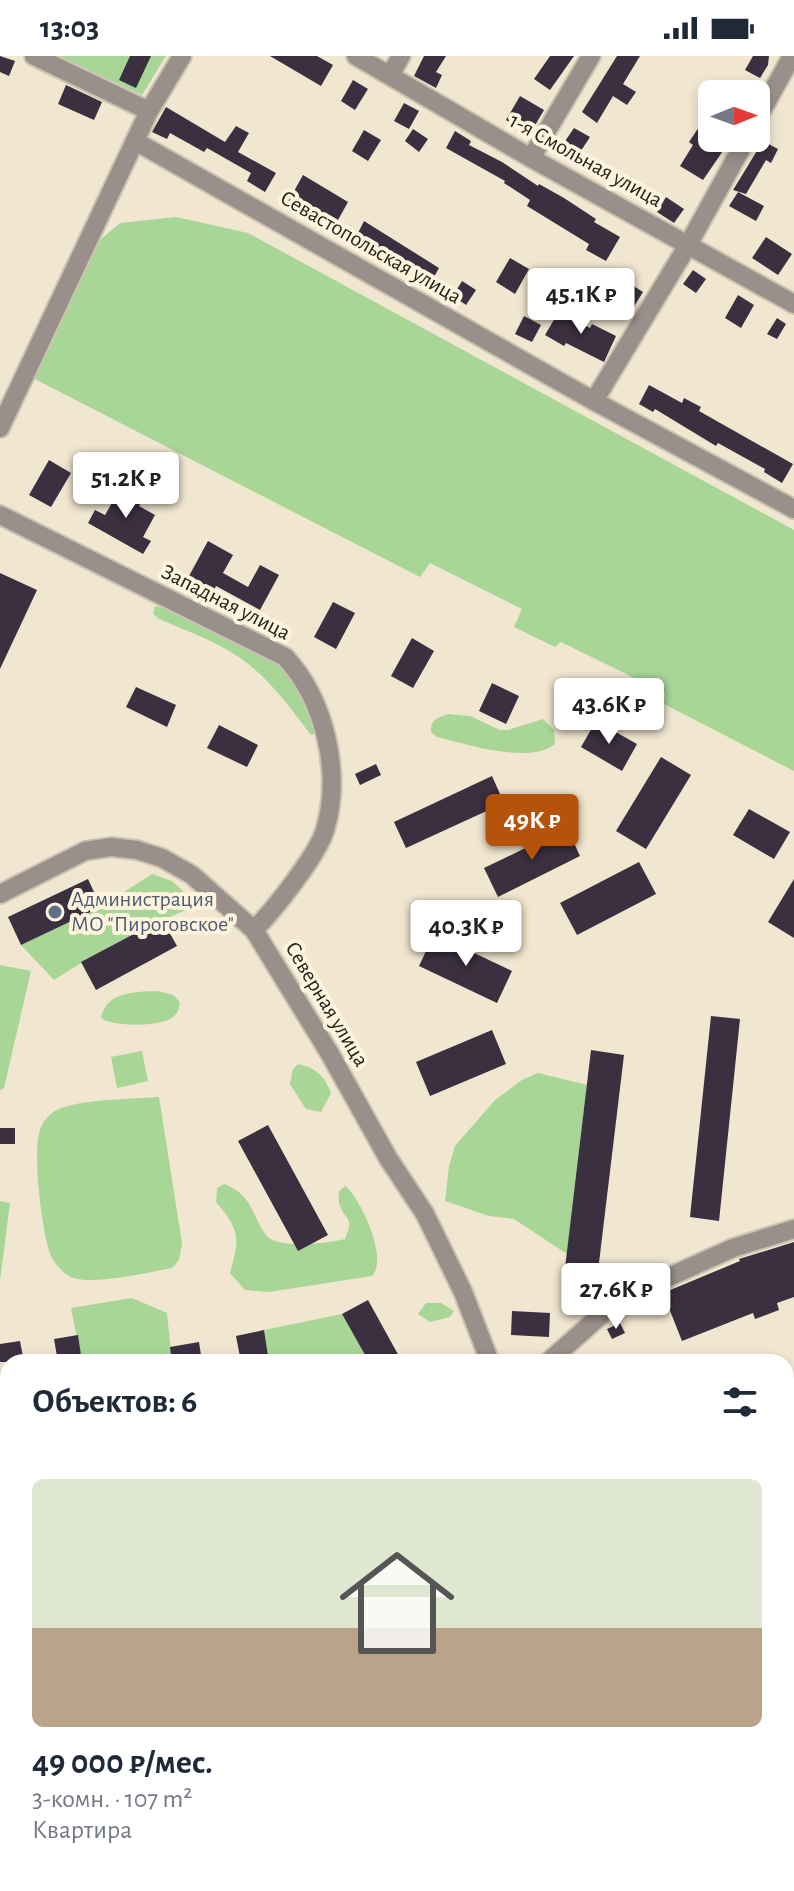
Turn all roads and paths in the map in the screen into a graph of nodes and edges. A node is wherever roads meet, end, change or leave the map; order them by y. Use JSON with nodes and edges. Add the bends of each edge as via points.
{"nodes":[{"id":1,"x":34,"y":56,"type":"edge"},
{"id":2,"x":182,"y":56,"type":"edge"},
{"id":3,"x":356,"y":56,"type":"edge"},
{"id":4,"x":401,"y":56,"type":"edge"},
{"id":5,"x":591,"y":56,"type":"edge"},
{"id":6,"x":792,"y":56,"type":"edge"},
{"id":7,"x":390,"y":75,"type":"junction"},
{"id":8,"x":770,"y":96,"type":"edge"},
{"id":9,"x":149,"y":111,"type":"junction"},
{"id":10,"x":135,"y":141,"type":"junction"},
{"id":11,"x":739,"y":152,"type":"edge"},
{"id":12,"x":531,"y":158,"type":"junction"},
{"id":13,"x":688,"y":245,"type":"junction"},
{"id":14,"x":791,"y":296,"type":"edge"},
{"id":15,"x":594,"y":401,"type":"junction"},
{"id":16,"x":0,"y":428,"type":"edge"},
{"id":17,"x":794,"y":509,"type":"edge"},
{"id":18,"x":0,"y":515,"type":"edge"},
{"id":19,"x":0,"y":894,"type":"edge"},
{"id":20,"x":254,"y":930,"type":"junction"},
{"id":21,"x":794,"y":1229,"type":"edge"},
{"id":22,"x":487,"y":1354,"type":"edge"},
{"id":23,"x":557,"y":1354,"type":"edge"}],
"edges":[{"from":1,"to":9,"type":"street"},
{"from":2,"to":9,"type":"street"},
{"from":3,"to":7,"type":"street","name":"1-я Смольная улица"},
{"from":4,"to":7,"type":"street"},
{"from":5,"to":12,"type":"street"},
{"from":6,"to":8,"type":"street"},
{"from":7,"to":12,"type":"street","name":"1-я Смольная улица"},
{"from":9,"to":10,"type":"street"},
{"from":10,"to":15,"type":"street","name":"Севастопольская улица"},
{"from":10,"to":16,"type":"street"},
{"from":11,"to":13,"type":"street"},
{"from":12,"to":13,"type":"street","name":"1-я Смольная улица"},
{"from":13,"to":14,"type":"street","name":"1-я Смольная улица"},
{"from":13,"to":15,"type":"street"},
{"from":15,"to":17,"type":"street","name":"Севастопольская улица"},
{"from":18,"to":20,"type":"street","name":"Западная улица","via":[[285,657],[300,673],[312,694],[329,759],[325,831]]},
{"from":19,"to":20,"type":"street","name":"Северная улица","via":[[85,851],[137,850],[192,875]]},
{"from":20,"to":22,"type":"street","name":"Северная улица","via":[[425,1214]]},
{"from":21,"to":23,"type":"street","via":[[733,1248],[618,1300]]}]}
